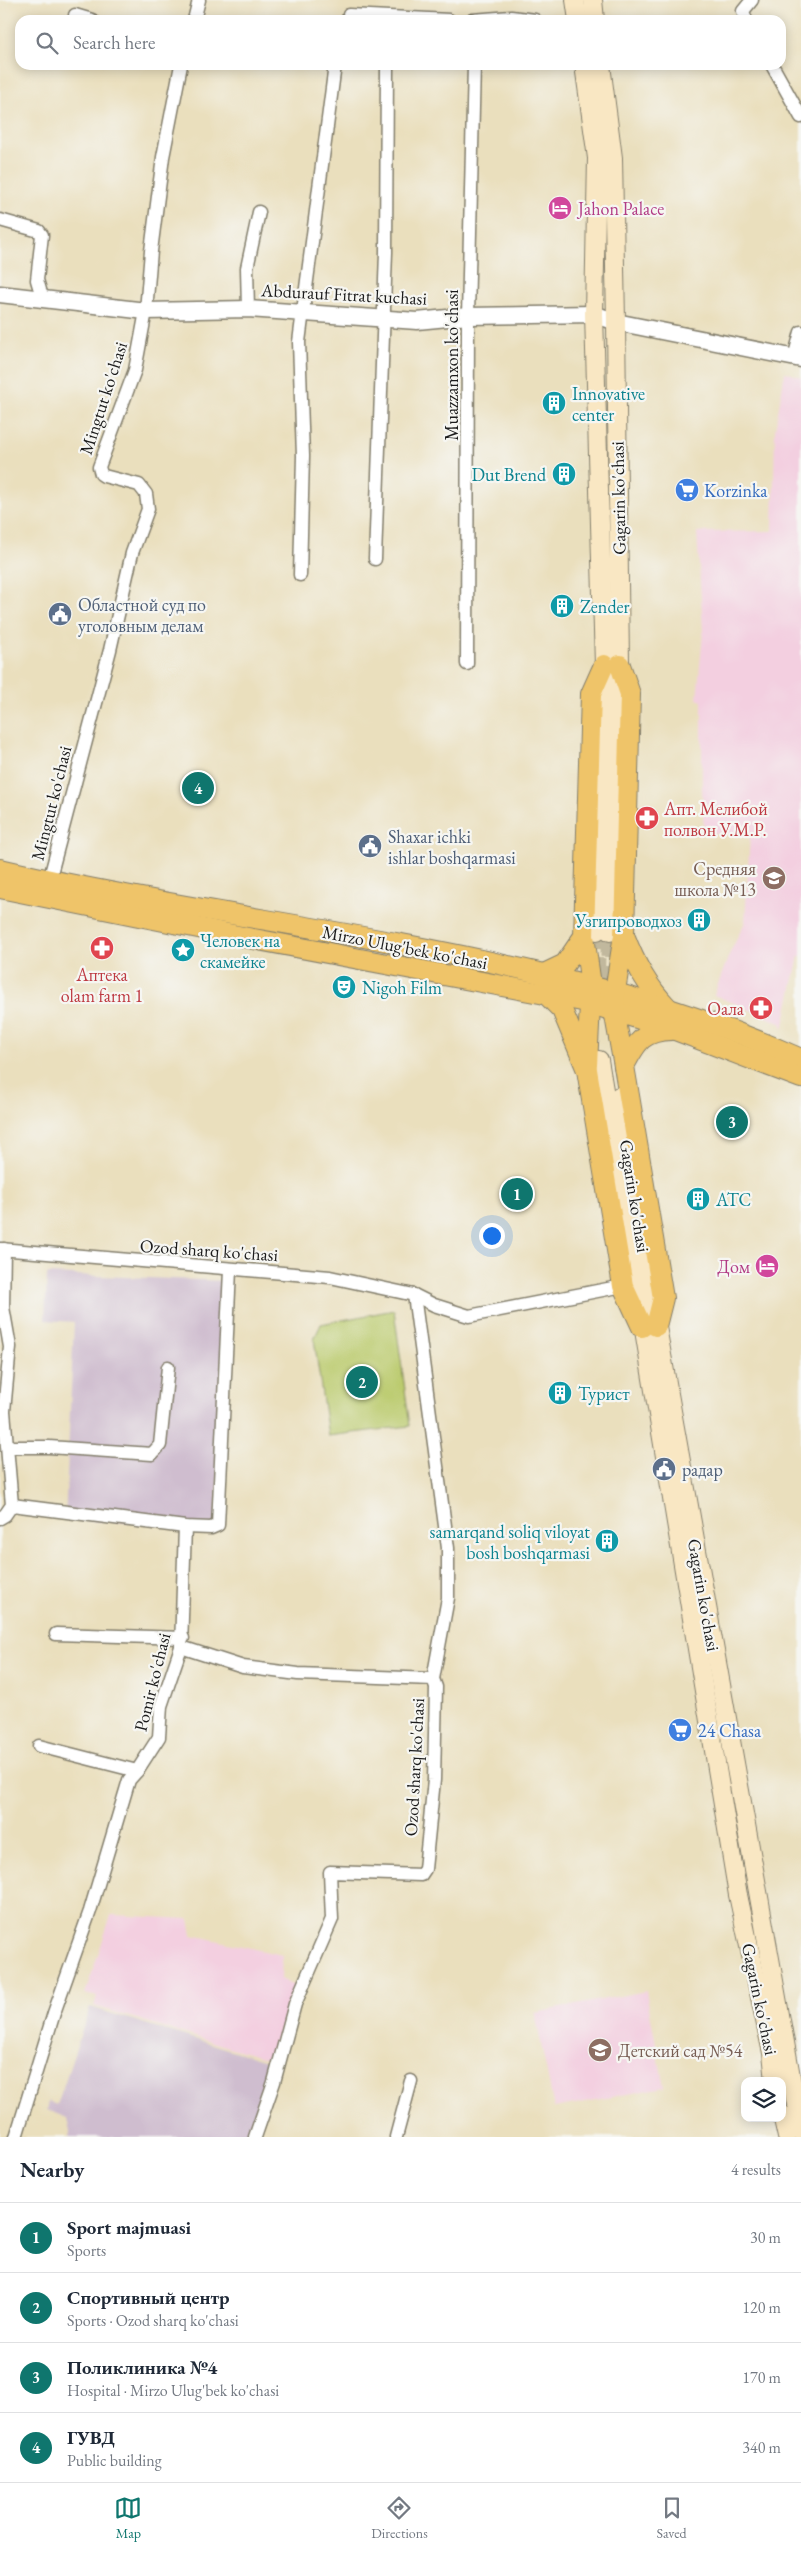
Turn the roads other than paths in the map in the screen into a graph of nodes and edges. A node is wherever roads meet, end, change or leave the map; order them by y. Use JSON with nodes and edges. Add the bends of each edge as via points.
{"nodes":[{"id":1,"x":199,"y":0,"type":"edge"},
{"id":2,"x":575,"y":0,"type":"edge"},
{"id":3,"x":592,"y":0,"type":"edge"},
{"id":4,"x":752,"y":0,"type":"edge"},
{"id":5,"x":195,"y":15,"type":"edge"},
{"id":6,"x":577,"y":15,"type":"edge"},
{"id":7,"x":594,"y":15,"type":"edge"},
{"id":8,"x":744,"y":15,"type":"edge"},
{"id":9,"x":180,"y":70,"type":"edge"},
{"id":10,"x":334,"y":70,"type":"edge"},
{"id":11,"x":387,"y":70,"type":"edge"},
{"id":12,"x":474,"y":70,"type":"edge"},
{"id":13,"x":585,"y":70,"type":"edge"},
{"id":14,"x":602,"y":70,"type":"edge"},
{"id":15,"x":775,"y":70,"type":"edge"},
{"id":16,"x":801,"y":116,"type":"edge"},
{"id":17,"x":259,"y":212,"type":"dead end"},
{"id":18,"x":0,"y":220,"type":"edge"},
{"id":19,"x":0,"y":294,"type":"edge"},
{"id":20,"x":43,"y":300,"type":"junction"},
{"id":21,"x":248,"y":309,"type":"junction"},
{"id":22,"x":146,"y":311,"type":"junction"},
{"id":23,"x":302,"y":311,"type":"junction"},
{"id":24,"x":594,"y":314,"type":"junction"},
{"id":25,"x":468,"y":316,"type":"junction"},
{"id":26,"x":382,"y":318,"type":"junction"},
{"id":27,"x":616,"y":322,"type":"junction"},
{"id":28,"x":801,"y":332,"type":"edge"},
{"id":29,"x":798,"y":358,"type":"edge"},
{"id":30,"x":375,"y":559,"type":"dead end"},
{"id":31,"x":300,"y":575,"type":"dead end"},
{"id":32,"x":467,"y":664,"type":"dead end"},
{"id":33,"x":612,"y":665,"type":"junction"},
{"id":34,"x":0,"y":869,"type":"edge"},
{"id":35,"x":49,"y":880,"type":"junction"},
{"id":36,"x":0,"y":888,"type":"edge"},
{"id":37,"x":604,"y":933,"type":"junction"},
{"id":38,"x":545,"y":984,"type":"junction"},
{"id":39,"x":590,"y":994,"type":"junction"},
{"id":40,"x":614,"y":1001,"type":"junction"},
{"id":41,"x":669,"y":1010,"type":"junction"},
{"id":42,"x":674,"y":1030,"type":"junction"},
{"id":43,"x":801,"y":1059,"type":"edge"},
{"id":44,"x":606,"y":1063,"type":"junction"},
{"id":45,"x":801,"y":1078,"type":"edge"},
{"id":46,"x":2,"y":1249,"type":"edge"},
{"id":47,"x":230,"y":1270,"type":"junction"},
{"id":48,"x":623,"y":1286,"type":"junction"},
{"id":49,"x":414,"y":1295,"type":"junction"},
{"id":50,"x":649,"y":1327,"type":"junction"},
{"id":51,"x":168,"y":1367,"type":"dead end"},
{"id":52,"x":8,"y":1447,"type":"junction"},
{"id":53,"x":12,"y":1505,"type":"junction"},
{"id":54,"x":0,"y":1518,"type":"edge"},
{"id":55,"x":185,"y":1528,"type":"junction"},
{"id":56,"x":56,"y":1634,"type":"dead end"},
{"id":57,"x":182,"y":1642,"type":"junction"},
{"id":58,"x":433,"y":1679,"type":"junction"},
{"id":59,"x":39,"y":1746,"type":"dead end"},
{"id":60,"x":137,"y":1772,"type":"junction"},
{"id":61,"x":775,"y":2077,"type":"edge"},
{"id":62,"x":411,"y":2081,"type":"dead end"},
{"id":63,"x":791,"y":2113,"type":"edge"},
{"id":64,"x":801,"y":2132,"type":"edge"},
{"id":65,"x":16,"y":2137,"type":"edge"},
{"id":66,"x":255,"y":2137,"type":"edge"},
{"id":67,"x":396,"y":2137,"type":"edge"},
{"id":68,"x":787,"y":2137,"type":"edge"}],
"edges":[{"from":1,"to":5,"type":"street"},
{"from":2,"to":6,"type":"main road"},
{"from":3,"to":7,"type":"main road"},
{"from":4,"to":8,"type":"street","via":[[743,11]]},
{"from":9,"to":22,"type":"street","name":"Mingtut ko'chasi","via":[[156,209]]},
{"from":10,"to":23,"type":"street"},
{"from":11,"to":26,"type":"street","via":[[386,252]]},
{"from":12,"to":25,"type":"street","name":"Muazzamxon ko'chasi"},
{"from":13,"to":24,"type":"main road","name":"Gagarin ko'chasi","via":[[597,158]]},
{"from":14,"to":27,"type":"main road","name":"Gagarin ko'chasi","via":[[613,158]]},
{"from":15,"to":16,"type":"street"},
{"from":17,"to":21,"type":"street","via":[[247,268]]},
{"from":18,"to":20,"type":"street","via":[[39,231],[42,235],[37,280]]},
{"from":19,"to":20,"type":"street","name":"Abdurauf Fitrat kuchasi"},
{"from":20,"to":22,"type":"street","name":"Abdurauf Fitrat kuchasi"},
{"from":21,"to":22,"type":"street","name":"Abdurauf Fitrat kuchasi"},
{"from":21,"to":23,"type":"street","name":"Abdurauf Fitrat kuchasi"},
{"from":22,"to":35,"type":"street","name":"Mingtut ko'chasi","via":[[135,370],[99,467],[104,476],[139,485],[146,494],[148,510],[132,553],[110,650]]},
{"from":23,"to":26,"type":"street","name":"Abdurauf Fitrat kuchasi"},
{"from":23,"to":31,"type":"street","via":[[299,342],[303,514]]},
{"from":24,"to":25,"type":"street","name":"Abdurauf Fitrat kuchasi"},
{"from":24,"to":27,"type":"street","name":"Abdurauf Fitrat kuchasi"},
{"from":24,"to":33,"type":"main road","name":"Gagarin ko'chasi"},
{"from":25,"to":26,"type":"street","name":"Abdurauf Fitrat kuchasi","via":[[417,321]]},
{"from":25,"to":32,"type":"street","name":"Muazzamxon ko'chasi"},
{"from":26,"to":30,"type":"street"},
{"from":27,"to":29,"type":"street","name":"Abdurauf Fitrat kuchasi"},
{"from":27,"to":33,"type":"main road","name":"Gagarin ko'chasi"},
{"from":28,"to":29,"type":"street"},
{"from":33,"to":37,"type":"main road","via":[[630,694]]},
{"from":33,"to":37,"type":"main road","via":[[591,694]]},
{"from":34,"to":35,"type":"main road","name":"Mirzo Ulug'bek ko'chasi"},
{"from":35,"to":38,"type":"main road","name":"Mirzo Ulug'bek ko'chasi","via":[[369,938]]},
{"from":36,"to":38,"type":"main road","name":"Mirzo Ulug'bek ko'chasi","via":[[242,938]]},
{"from":37,"to":38,"type":"main road"},
{"from":37,"to":39,"type":"main road"},
{"from":37,"to":40,"type":"main road"},
{"from":37,"to":41,"type":"main road"},
{"from":38,"to":39,"type":"main road","name":"Mirzo Ulug'bek ko'chasi"},
{"from":38,"to":44,"type":"main road"},
{"from":39,"to":40,"type":"main road","name":"Mirzo Ulug'bek ko'chasi"},
{"from":39,"to":44,"type":"main road"},
{"from":40,"to":41,"type":"main road","name":"Mirzo Ulug'bek ko'chasi"},
{"from":40,"to":42,"type":"main road","name":"Mirzo Ulug'bek ko'chasi"},
{"from":40,"to":44,"type":"main road"},
{"from":41,"to":43,"type":"main road","name":"Mirzo Ulug'bek ko'chasi"},
{"from":42,"to":44,"type":"main road","via":[[654,1031]]},
{"from":42,"to":45,"type":"main road","name":"Mirzo Ulug'bek ko'chasi"},
{"from":44,"to":48,"type":"main road"},
{"from":44,"to":50,"type":"main road","name":"Gagarin ko'chasi"},
{"from":44,"to":50,"type":"main road","via":[[662,1298]]},
{"from":46,"to":47,"type":"street","name":"Ozod sharq ko'chasi"},
{"from":46,"to":52,"type":"street","via":[[3,1307],[10,1347],[4,1411]]},
{"from":47,"to":49,"type":"street","name":"Ozod sharq ko'chasi","via":[[330,1277]]},
{"from":47,"to":55,"type":"street","via":[[219,1464],[219,1522],[215,1528]]},
{"from":48,"to":49,"type":"street","name":"Ozod sharq ko'chasi","via":[[469,1316]]},
{"from":48,"to":50,"type":"main road"},
{"from":49,"to":58,"type":"street","name":"Ozod sharq ko'chasi","via":[[448,1548],[448,1598]]},
{"from":50,"to":61,"type":"main road","name":"Gagarin ko'chasi","via":[[738,1894]]},
{"from":50,"to":63,"type":"main road","name":"Gagarin ko'chasi"},
{"from":51,"to":52,"type":"street","via":[[160,1445],[152,1454]]},
{"from":52,"to":53,"type":"street"},
{"from":53,"to":54,"type":"street"},
{"from":53,"to":55,"type":"street"},
{"from":55,"to":57,"type":"street","name":"Pomir ko'chasi"},
{"from":56,"to":57,"type":"street"},
{"from":57,"to":58,"type":"street","via":[[243,1667],[298,1674]]},
{"from":57,"to":60,"type":"street","name":"Pomir ko'chasi","via":[[161,1706],[159,1737]]},
{"from":58,"to":66,"type":"street","name":"Ozod sharq ko'chasi","via":[[436,1687],[434,1780],[425,1869],[421,1875],[330,1872],[332,1919],[295,2004]]},
{"from":59,"to":60,"type":"street"},
{"from":60,"to":65,"type":"street","name":"Pomir ko'chasi","via":[[129,1780],[88,1919]]},
{"from":62,"to":67,"type":"street"},
{"from":63,"to":64,"type":"main road","name":"Gagarin ko'chasi"},
{"from":63,"to":68,"type":"main road","name":"Gagarin ko'chasi"}]}
